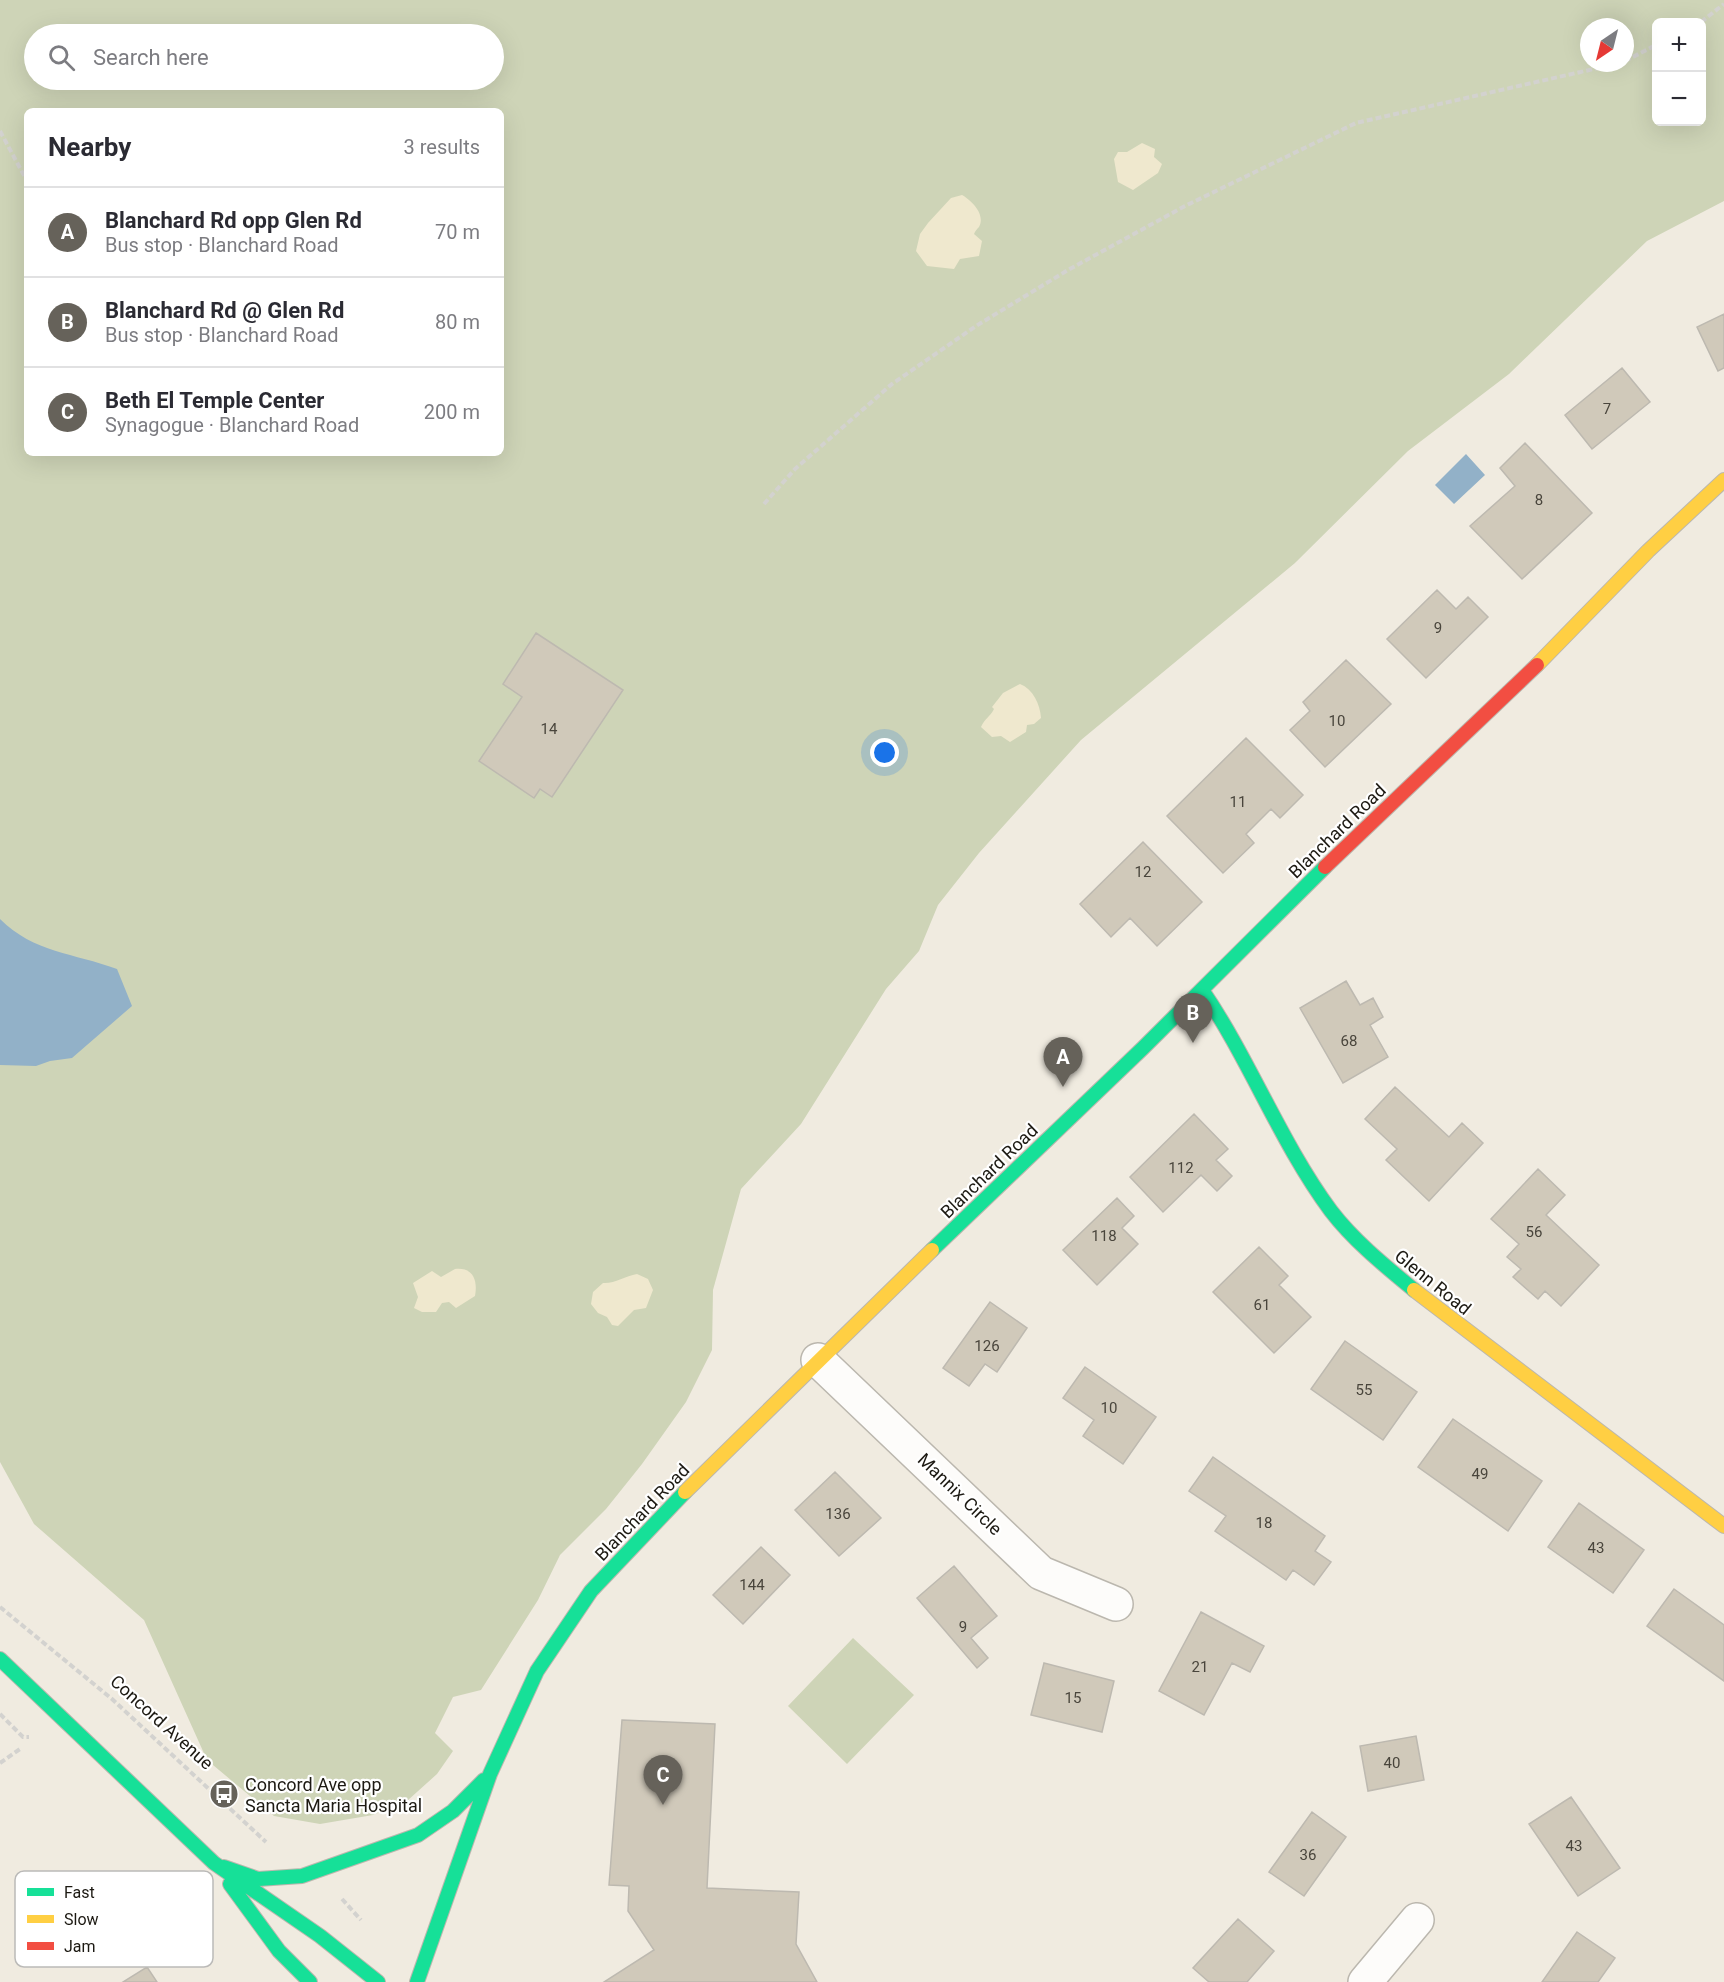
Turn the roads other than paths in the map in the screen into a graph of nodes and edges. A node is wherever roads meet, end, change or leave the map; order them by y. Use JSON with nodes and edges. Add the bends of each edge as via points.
{"nodes":[{"id":1,"x":1724,"y":480,"type":"edge"},
{"id":2,"x":1202,"y":990,"type":"junction"},
{"id":3,"x":818,"y":1360,"type":"junction"},
{"id":4,"x":1724,"y":1527,"type":"edge"},
{"id":5,"x":1116,"y":1604,"type":"dead end"},
{"id":6,"x":0,"y":1659,"type":"edge"},
{"id":7,"x":490,"y":1774,"type":"junction"},
{"id":8,"x":214,"y":1863,"type":"junction"},
{"id":9,"x":1417,"y":1920,"type":"dead end"},
{"id":10,"x":310,"y":1982,"type":"edge"},
{"id":11,"x":378,"y":1982,"type":"edge"},
{"id":12,"x":417,"y":1982,"type":"edge"},
{"id":13,"x":1365,"y":1982,"type":"edge"}],
"edges":[{"from":1,"to":2,"type":"street","name":"Blanchard Road"},
{"from":2,"to":3,"type":"street","name":"Blanchard Road"},
{"from":2,"to":4,"type":"street","name":"Glenn Road","via":[[1224,1022],[1278,1127],[1332,1212],[1379,1261],[1446,1317]]},
{"from":3,"to":5,"type":"street","name":"Mannix Circle","via":[[1041,1573]]},
{"from":3,"to":7,"type":"street","name":"Blanchard Road","via":[[591,1591],[537,1671]]},
{"from":6,"to":8,"type":"street"},
{"from":7,"to":8,"type":"street","via":[[453,1811],[418,1835],[302,1876],[258,1879]]},
{"from":7,"to":12,"type":"street","name":"Blanchard Road"},
{"from":8,"to":10,"type":"street","via":[[279,1951]]},
{"from":8,"to":11,"type":"street","via":[[320,1936]]},
{"from":9,"to":13,"type":"street"}]}
